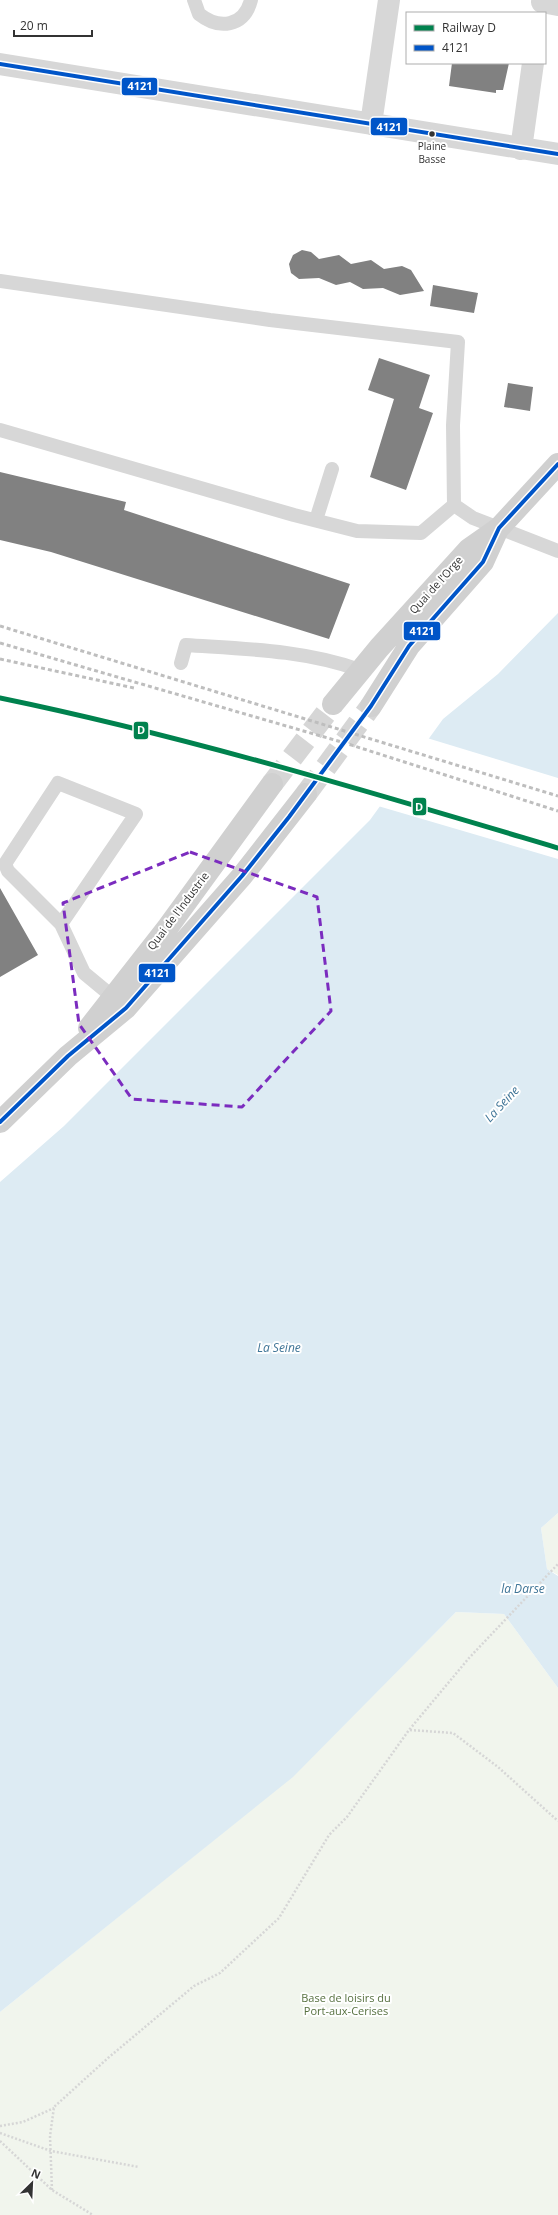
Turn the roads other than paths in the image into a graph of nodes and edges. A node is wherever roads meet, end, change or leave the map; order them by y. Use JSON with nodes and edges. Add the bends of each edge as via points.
{"nodes":[{"id":1,"x":194,"y":0,"type":"edge"},
{"id":2,"x":251,"y":0,"type":"edge"},
{"id":3,"x":388,"y":0,"type":"edge"},
{"id":4,"x":0,"y":64,"type":"edge"},
{"id":5,"x":533,"y":64,"type":"edge"},
{"id":6,"x":370,"y":124,"type":"junction"},
{"id":7,"x":521,"y":149,"type":"junction"},
{"id":8,"x":558,"y":154,"type":"edge"},
{"id":9,"x":0,"y":281,"type":"edge"},
{"id":10,"x":0,"y":430,"type":"edge"},
{"id":11,"x":558,"y":464,"type":"edge"},
{"id":12,"x":332,"y":469,"type":"dead end"},
{"id":13,"x":454,"y":505,"type":"junction"},
{"id":14,"x":316,"y":520,"type":"junction"},
{"id":15,"x":499,"y":528,"type":"junction"},
{"id":16,"x":558,"y":551,"type":"edge"},
{"id":17,"x":182,"y":663,"type":"dead end"},
{"id":18,"x":360,"y":670,"type":"junction"},
{"id":19,"x":333,"y":704,"type":"tunnel mouth"},
{"id":20,"x":371,"y":706,"type":"tunnel mouth"},
{"id":21,"x":272,"y":784,"type":"tunnel mouth"},
{"id":22,"x":306,"y":794,"type":"tunnel mouth"},
{"id":23,"x":62,"y":924,"type":"junction"},
{"id":24,"x":119,"y":1002,"type":"junction"},
{"id":25,"x":0,"y":1122,"type":"edge"}],
"edges":[{"from":1,"to":2,"type":"lane","via":[[199,14],[218,25],[243,17]]},
{"from":3,"to":6,"type":"street"},
{"from":4,"to":6,"type":"street"},
{"from":5,"to":7,"type":"street"},
{"from":6,"to":7,"type":"street"},
{"from":7,"to":8,"type":"street"},
{"from":9,"to":13,"type":"lane","via":[[270,320],[458,342],[453,426]]},
{"from":10,"to":14,"type":"lane"},
{"from":11,"to":15,"type":"main road","name":"Quai de l'Orge"},
{"from":12,"to":14,"type":"lane"},
{"from":13,"to":14,"type":"lane","via":[[421,533],[357,531]]},
{"from":13,"to":15,"type":"lane","via":[[473,518]]},
{"from":15,"to":16,"type":"lane"},
{"from":15,"to":18,"type":"main road","name":"Quai de l'Orge","via":[[468,549]]},
{"from":15,"to":20,"type":"main road","name":"Quai de l'Orge","via":[[483,562],[409,646]]},
{"from":17,"to":18,"type":"lane","via":[[186,645],[282,652],[340,663]]},
{"from":18,"to":19,"type":"main road","name":"Quai de l'Orge"},
{"from":21,"to":24,"type":"main road","name":"Quai de l'Industrie","via":[[168,927]]},
{"from":22,"to":24,"type":"main road","name":"Quai de l'Industrie","via":[[242,876]]},
{"from":23,"to":23,"type":"lane","via":[[136,814],[58,783],[5,864],[8,871]]},
{"from":23,"to":24,"type":"lane","via":[[84,973]]},
{"from":24,"to":25,"type":"main road","name":"Quai de l'Industrie"}]}
